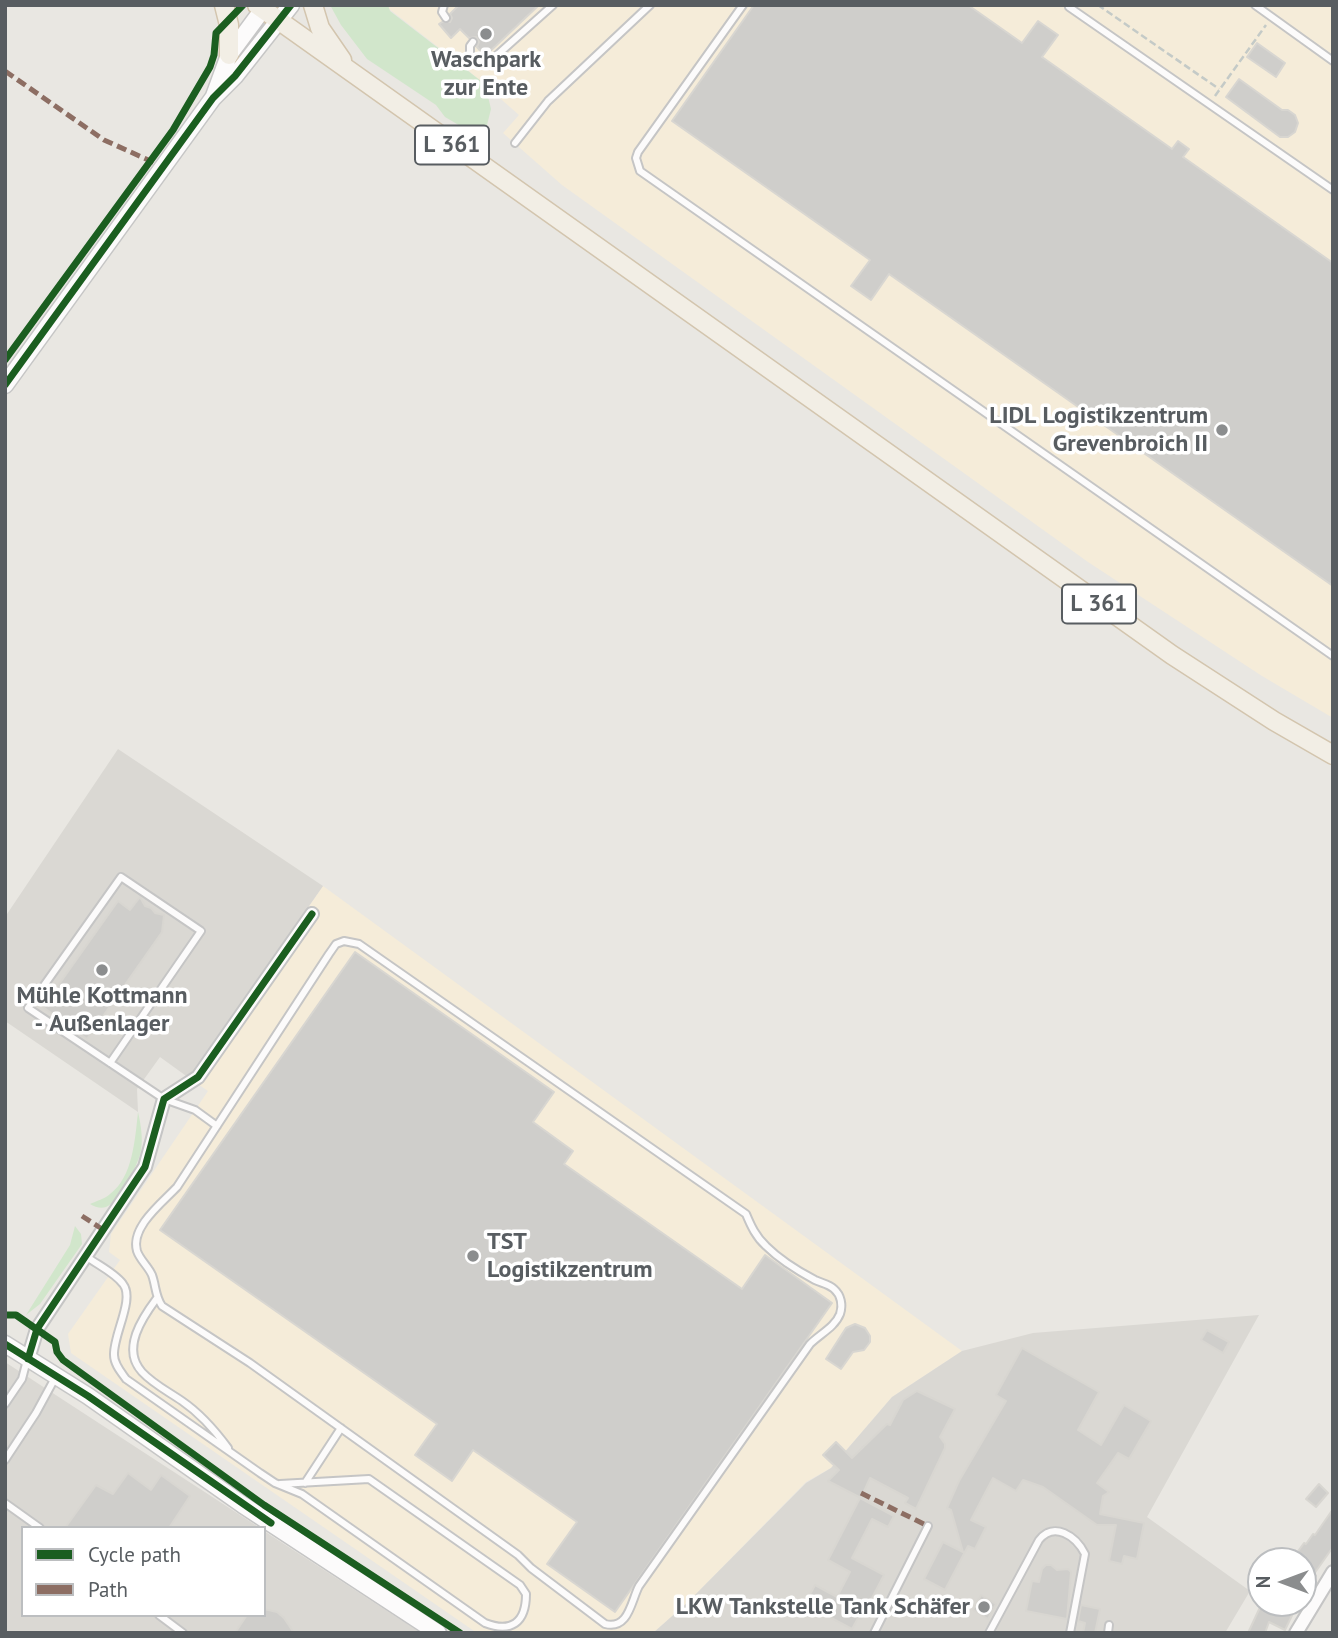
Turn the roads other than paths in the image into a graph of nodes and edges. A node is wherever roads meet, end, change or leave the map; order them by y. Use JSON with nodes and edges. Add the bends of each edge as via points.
{"nodes":[{"id":1,"x":224,"y":5,"type":"edge"},
{"id":2,"x":291,"y":5,"type":"edge"},
{"id":3,"x":313,"y":5,"type":"edge"},
{"id":4,"x":444,"y":5,"type":"edge"},
{"id":5,"x":553,"y":5,"type":"edge"},
{"id":6,"x":650,"y":5,"type":"edge"},
{"id":7,"x":743,"y":5,"type":"edge"},
{"id":8,"x":1255,"y":5,"type":"edge"},
{"id":9,"x":1068,"y":6,"type":"edge"},
{"id":10,"x":261,"y":7,"type":"edge"},
{"id":11,"x":446,"y":18,"type":"dead end"},
{"id":12,"x":278,"y":21,"type":"junction"},
{"id":13,"x":473,"y":42,"type":"dead end"},
{"id":14,"x":229,"y":55,"type":"junction"},
{"id":15,"x":1333,"y":61,"type":"edge"},
{"id":16,"x":355,"y":76,"type":"junction"},
{"id":17,"x":213,"y":98,"type":"junction"},
{"id":18,"x":515,"y":143,"type":"dead end"},
{"id":19,"x":1333,"y":190,"type":"edge"},
{"id":20,"x":5,"y":385,"type":"edge"},
{"id":21,"x":1333,"y":656,"type":"edge"},
{"id":22,"x":1333,"y":755,"type":"edge"},
{"id":23,"x":313,"y":914,"type":"dead end"},
{"id":24,"x":110,"y":1063,"type":"junction"},
{"id":25,"x":164,"y":1099,"type":"junction"},
{"id":26,"x":217,"y":1126,"type":"junction"},
{"id":27,"x":87,"y":1257,"type":"junction"},
{"id":28,"x":157,"y":1298,"type":"junction"},
{"id":29,"x":5,"y":1344,"type":"edge"},
{"id":30,"x":28,"y":1359,"type":"junction"},
{"id":31,"x":56,"y":1377,"type":"junction"},
{"id":32,"x":5,"y":1404,"type":"edge"},
{"id":33,"x":341,"y":1428,"type":"junction"},
{"id":34,"x":231,"y":1452,"type":"junction"},
{"id":35,"x":5,"y":1460,"type":"edge"},
{"id":36,"x":304,"y":1483,"type":"junction"},
{"id":37,"x":280,"y":1484,"type":"junction"},
{"id":38,"x":5,"y":1503,"type":"edge"},
{"id":39,"x":37,"y":1526,"type":"edge"},
{"id":40,"x":928,"y":1526,"type":"dead end"},
{"id":41,"x":1333,"y":1572,"type":"edge"},
{"id":42,"x":162,"y":1617,"type":"edge"},
{"id":43,"x":992,"y":1632,"type":"edge"},
{"id":44,"x":183,"y":1633,"type":"edge"},
{"id":45,"x":438,"y":1633,"type":"edge"},
{"id":46,"x":874,"y":1633,"type":"edge"},
{"id":47,"x":1070,"y":1633,"type":"edge"},
{"id":48,"x":1296,"y":1633,"type":"edge"}],
"edges":[{"from":1,"to":14,"type":"main road"},
{"from":2,"to":12,"type":"street"},
{"from":3,"to":16,"type":"main road","number":"L 361","via":[[320,28]]},
{"from":4,"to":11,"type":"lane"},
{"from":5,"to":13,"type":"lane","via":[[486,65],[470,57]]},
{"from":6,"to":18,"type":"lane","via":[[548,101]]},
{"from":7,"to":21,"type":"lane","via":[[638,152],[640,171]]},
{"from":8,"to":15,"type":"lane"},
{"from":9,"to":19,"type":"lane"},
{"from":10,"to":12,"type":"main road","number":"L 361"},
{"from":10,"to":14,"type":"street"},
{"from":12,"to":16,"type":"main road","number":"L 361"},
{"from":12,"to":17,"type":"street"},
{"from":14,"to":17,"type":"street"},
{"from":16,"to":22,"type":"main road","number":"L 361","via":[[1150,639]]},
{"from":17,"to":20,"type":"street"},
{"from":23,"to":25,"type":"street","via":[[198,1077]]},
{"from":24,"to":24,"type":"lane","via":[[28,1008],[121,877],[201,931]]},
{"from":24,"to":25,"type":"lane"},
{"from":25,"to":26,"type":"lane","via":[[195,1110]]},
{"from":25,"to":27,"type":"street","via":[[145,1167]]},
{"from":26,"to":28,"type":"lane","via":[[136,1239]]},
{"from":26,"to":33,"type":"lane","via":[[337,944],[352,941],[746,1214],[766,1247],[836,1290],[842,1306],[840,1315],[810,1344],[647,1575],[624,1620],[611,1625]]},
{"from":27,"to":30,"type":"street","via":[[37,1329]]},
{"from":27,"to":34,"type":"lane","via":[[127,1292],[114,1354],[126,1379]]},
{"from":28,"to":33,"type":"lane","via":[[162,1306]]},
{"from":28,"to":34,"type":"lane","via":[[139,1326],[134,1342],[136,1363],[208,1422]]},
{"from":29,"to":30,"type":"street"},
{"from":30,"to":31,"type":"street"},
{"from":30,"to":32,"type":"lane"},
{"from":31,"to":35,"type":"lane"},
{"from":31,"to":45,"type":"street"},
{"from":33,"to":36,"type":"lane"},
{"from":34,"to":37,"type":"lane"},
{"from":36,"to":37,"type":"lane"},
{"from":36,"to":37,"type":"lane","via":[[369,1479],[520,1585],[526,1603],[519,1620],[508,1628],[485,1623],[302,1494]]},
{"from":38,"to":39,"type":"lane"},
{"from":40,"to":46,"type":"lane"},
{"from":41,"to":48,"type":"street"},
{"from":42,"to":44,"type":"lane"},
{"from":43,"to":47,"type":"lane","via":[[1038,1540],[1056,1531],[1072,1536],[1085,1554]]}]}
